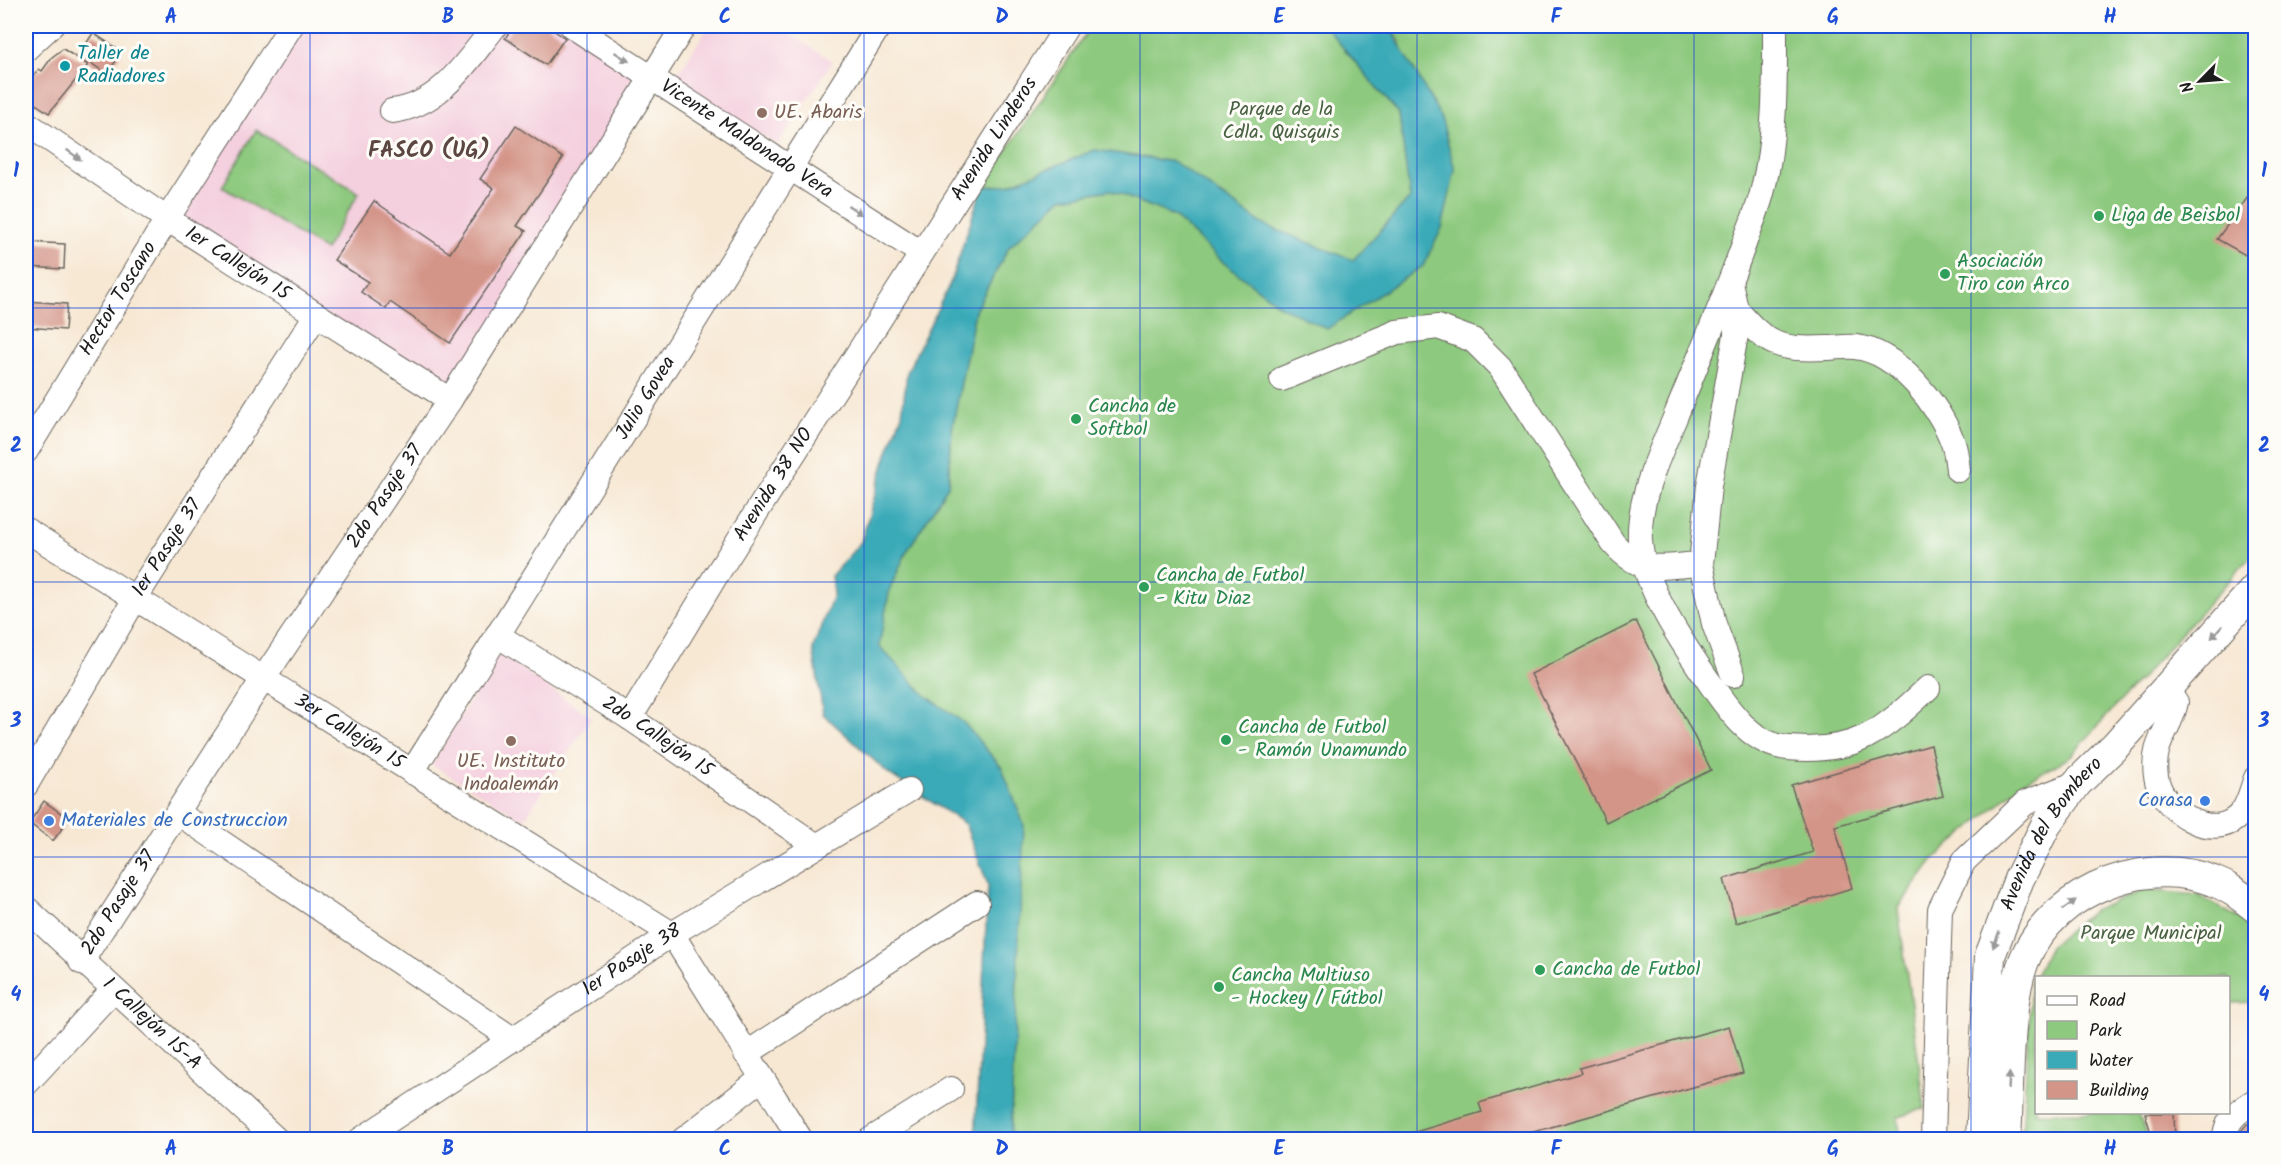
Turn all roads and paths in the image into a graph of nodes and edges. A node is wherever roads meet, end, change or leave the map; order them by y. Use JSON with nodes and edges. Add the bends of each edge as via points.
{"nodes":[{"id":1,"x":51,"y":26,"type":"edge"},
{"id":2,"x":291,"y":26,"type":"edge"},
{"id":3,"x":495,"y":26,"type":"edge"},
{"id":4,"x":573,"y":26,"type":"edge"},
{"id":5,"x":684,"y":26,"type":"edge"},
{"id":6,"x":879,"y":26,"type":"edge"},
{"id":7,"x":1067,"y":26,"type":"edge"},
{"id":8,"x":1775,"y":26,"type":"edge"},
{"id":9,"x":26,"y":49,"type":"edge"},
{"id":10,"x":651,"y":76,"type":"junction"},
{"id":11,"x":392,"y":111,"type":"dead end"},
{"id":12,"x":26,"y":123,"type":"edge"},
{"id":13,"x":788,"y":167,"type":"junction"},
{"id":14,"x":167,"y":219,"type":"junction"},
{"id":15,"x":921,"y":253,"type":"junction"},
{"id":16,"x":1730,"y":282,"type":"junction"},
{"id":17,"x":1736,"y":309,"type":"junction"},
{"id":18,"x":316,"y":315,"type":"junction"},
{"id":19,"x":1282,"y":379,"type":"dead end"},
{"id":20,"x":450,"y":400,"type":"junction"},
{"id":21,"x":26,"y":451,"type":"edge"},
{"id":22,"x":1958,"y":470,"type":"dead end"},
{"id":23,"x":26,"y":530,"type":"edge"},
{"id":24,"x":1701,"y":564,"type":"junction"},
{"id":25,"x":1643,"y":567,"type":"junction"},
{"id":26,"x":2256,"y":588,"type":"edge"},
{"id":27,"x":136,"y":597,"type":"junction"},
{"id":28,"x":497,"y":635,"type":"junction"},
{"id":29,"x":1733,"y":675,"type":"dead end"},
{"id":30,"x":263,"y":679,"type":"junction"},
{"id":31,"x":1928,"y":688,"type":"dead end"},
{"id":32,"x":2165,"y":688,"type":"junction"},
{"id":33,"x":630,"y":718,"type":"junction"},
{"id":34,"x":412,"y":772,"type":"junction"},
{"id":35,"x":2256,"y":778,"type":"edge"},
{"id":36,"x":2077,"y":783,"type":"junction"},
{"id":37,"x":26,"y":785,"type":"edge"},
{"id":38,"x":909,"y":790,"type":"dead end"},
{"id":39,"x":178,"y":813,"type":"junction"},
{"id":40,"x":815,"y":845,"type":"junction"},
{"id":41,"x":977,"y":903,"type":"dead end"},
{"id":42,"x":26,"y":908,"type":"edge"},
{"id":43,"x":2256,"y":908,"type":"edge"},
{"id":44,"x":672,"y":934,"type":"junction"},
{"id":45,"x":81,"y":962,"type":"junction"},
{"id":46,"x":113,"y":990,"type":"junction"},
{"id":47,"x":512,"y":1038,"type":"junction"},
{"id":48,"x":746,"y":1054,"type":"junction"},
{"id":49,"x":761,"y":1079,"type":"junction"},
{"id":50,"x":26,"y":1084,"type":"edge"},
{"id":51,"x":951,"y":1089,"type":"dead end"},
{"id":52,"x":2256,"y":1100,"type":"edge"},
{"id":53,"x":277,"y":1140,"type":"edge"},
{"id":54,"x":360,"y":1140,"type":"edge"},
{"id":55,"x":684,"y":1140,"type":"edge"},
{"id":56,"x":801,"y":1140,"type":"edge"},
{"id":57,"x":870,"y":1140,"type":"edge"},
{"id":58,"x":1933,"y":1140,"type":"edge"},
{"id":59,"x":1981,"y":1140,"type":"edge"},
{"id":60,"x":2006,"y":1140,"type":"edge"},
{"id":61,"x":2225,"y":1140,"type":"edge"}],
"edges":[{"from":1,"to":9,"type":"street"},
{"from":2,"to":14,"type":"street","name":"Hector Toscano"},
{"from":3,"to":11,"type":"street","via":[[446,85],[422,102]]},
{"from":4,"to":10,"type":"street","name":"Vicente Maldonado Vera","one_way":true},
{"from":5,"to":10,"type":"street","name":"2do Pasaje 37"},
{"from":6,"to":13,"type":"street","name":"Julio Govea"},
{"from":7,"to":15,"type":"street","name":"Avenida Linderos"},
{"from":8,"to":16,"type":"street","via":[[1775,96],[1763,189]]},
{"from":10,"to":13,"type":"street","name":"Vicente Maldonado Vera"},
{"from":10,"to":20,"type":"street","name":"2do Pasaje 37"},
{"from":12,"to":14,"type":"street","name":"1er Callejón 15","one_way":true},
{"from":13,"to":15,"type":"street","name":"Vicente Maldonado Vera","one_way":true},
{"from":13,"to":28,"type":"street","name":"Julio Govea"},
{"from":14,"to":18,"type":"street","name":"1er Callejón 15"},
{"from":14,"to":21,"type":"street","name":"Hector Toscano"},
{"from":15,"to":33,"type":"street","name":"Avenida 38 NO"},
{"from":16,"to":17,"type":"street"},
{"from":16,"to":25,"type":"street","via":[[1641,510]]},
{"from":17,"to":22,"type":"street","via":[[1773,344],[1791,349],[1855,347],[1896,366],[1914,381],[1945,424]]},
{"from":17,"to":24,"type":"street","via":[[1734,346],[1701,538]]},
{"from":18,"to":20,"type":"street","name":"1er Callejón 15"},
{"from":18,"to":27,"type":"street","name":"1er Pasaje 37"},
{"from":19,"to":25,"type":"street","via":[[1407,329],[1438,327],[1473,340],[1500,367],[1613,543]]},
{"from":20,"to":30,"type":"street","name":"2do Pasaje 37"},
{"from":23,"to":27,"type":"street","name":"3er Callejón 15"},
{"from":24,"to":25,"type":"street"},
{"from":24,"to":29,"type":"street","via":[[1714,624]]},
{"from":25,"to":31,"type":"street","via":[[1679,637],[1733,716],[1777,747],[1817,750],[1840,747],[1871,735]]},
{"from":26,"to":32,"type":"main road","name":"Avenida del Bombero","one_way":true},
{"from":27,"to":30,"type":"street","name":"3er Callejón 15"},
{"from":27,"to":37,"type":"street","name":"1er Pasaje 37"},
{"from":28,"to":33,"type":"street","name":"2do Callejón 15"},
{"from":28,"to":34,"type":"street","name":"Julio Govea"},
{"from":30,"to":34,"type":"street","name":"3er Callejón 15"},
{"from":30,"to":39,"type":"street","name":"2do Pasaje 37"},
{"from":32,"to":35,"type":"street","via":[[2176,702],[2158,741],[2156,776],[2161,794],[2173,810],[2190,820],[2211,825],[2227,822],[2241,814]]},
{"from":32,"to":36,"type":"main road","name":"Avenida del Bombero"},
{"from":33,"to":40,"type":"street","name":"2do Callejón 15"},
{"from":34,"to":44,"type":"street","name":"3er Callejón 15"},
{"from":36,"to":58,"type":"street","via":[[2025,803],[1964,861],[1941,909]]},
{"from":36,"to":59,"type":"main road","name":"Avenida del Bombero","one_way":true,"via":[[2046,825],[2019,879],[1990,956]]},
{"from":38,"to":40,"type":"street","name":"1er Pasaje 38"},
{"from":39,"to":45,"type":"street","name":"2do Pasaje 37"},
{"from":39,"to":47,"type":"street"},
{"from":40,"to":44,"type":"street","name":"1er Pasaje 38"},
{"from":41,"to":48,"type":"street"},
{"from":42,"to":45,"type":"street","name":"1 Callejón 15-A"},
{"from":60,"to":43,"type":"main road","one_way":true,"via":[[2019,976],[2040,930],[2058,912],[2102,886],[2146,873],[2192,875],[2212,881]]},
{"from":44,"to":47,"type":"street","name":"1er Pasaje 38"},
{"from":44,"to":48,"type":"street"},
{"from":45,"to":46,"type":"street","name":"1 Callejón 15-A"},
{"from":46,"to":50,"type":"street"},
{"from":46,"to":53,"type":"street","name":"1 Callejón 15-A"},
{"from":47,"to":54,"type":"street","name":"1er Pasaje 38"},
{"from":48,"to":49,"type":"street"},
{"from":49,"to":55,"type":"street"},
{"from":49,"to":56,"type":"street"},
{"from":51,"to":57,"type":"street"},
{"from":52,"to":61,"type":"street","via":[[2231,1119]]}]}
